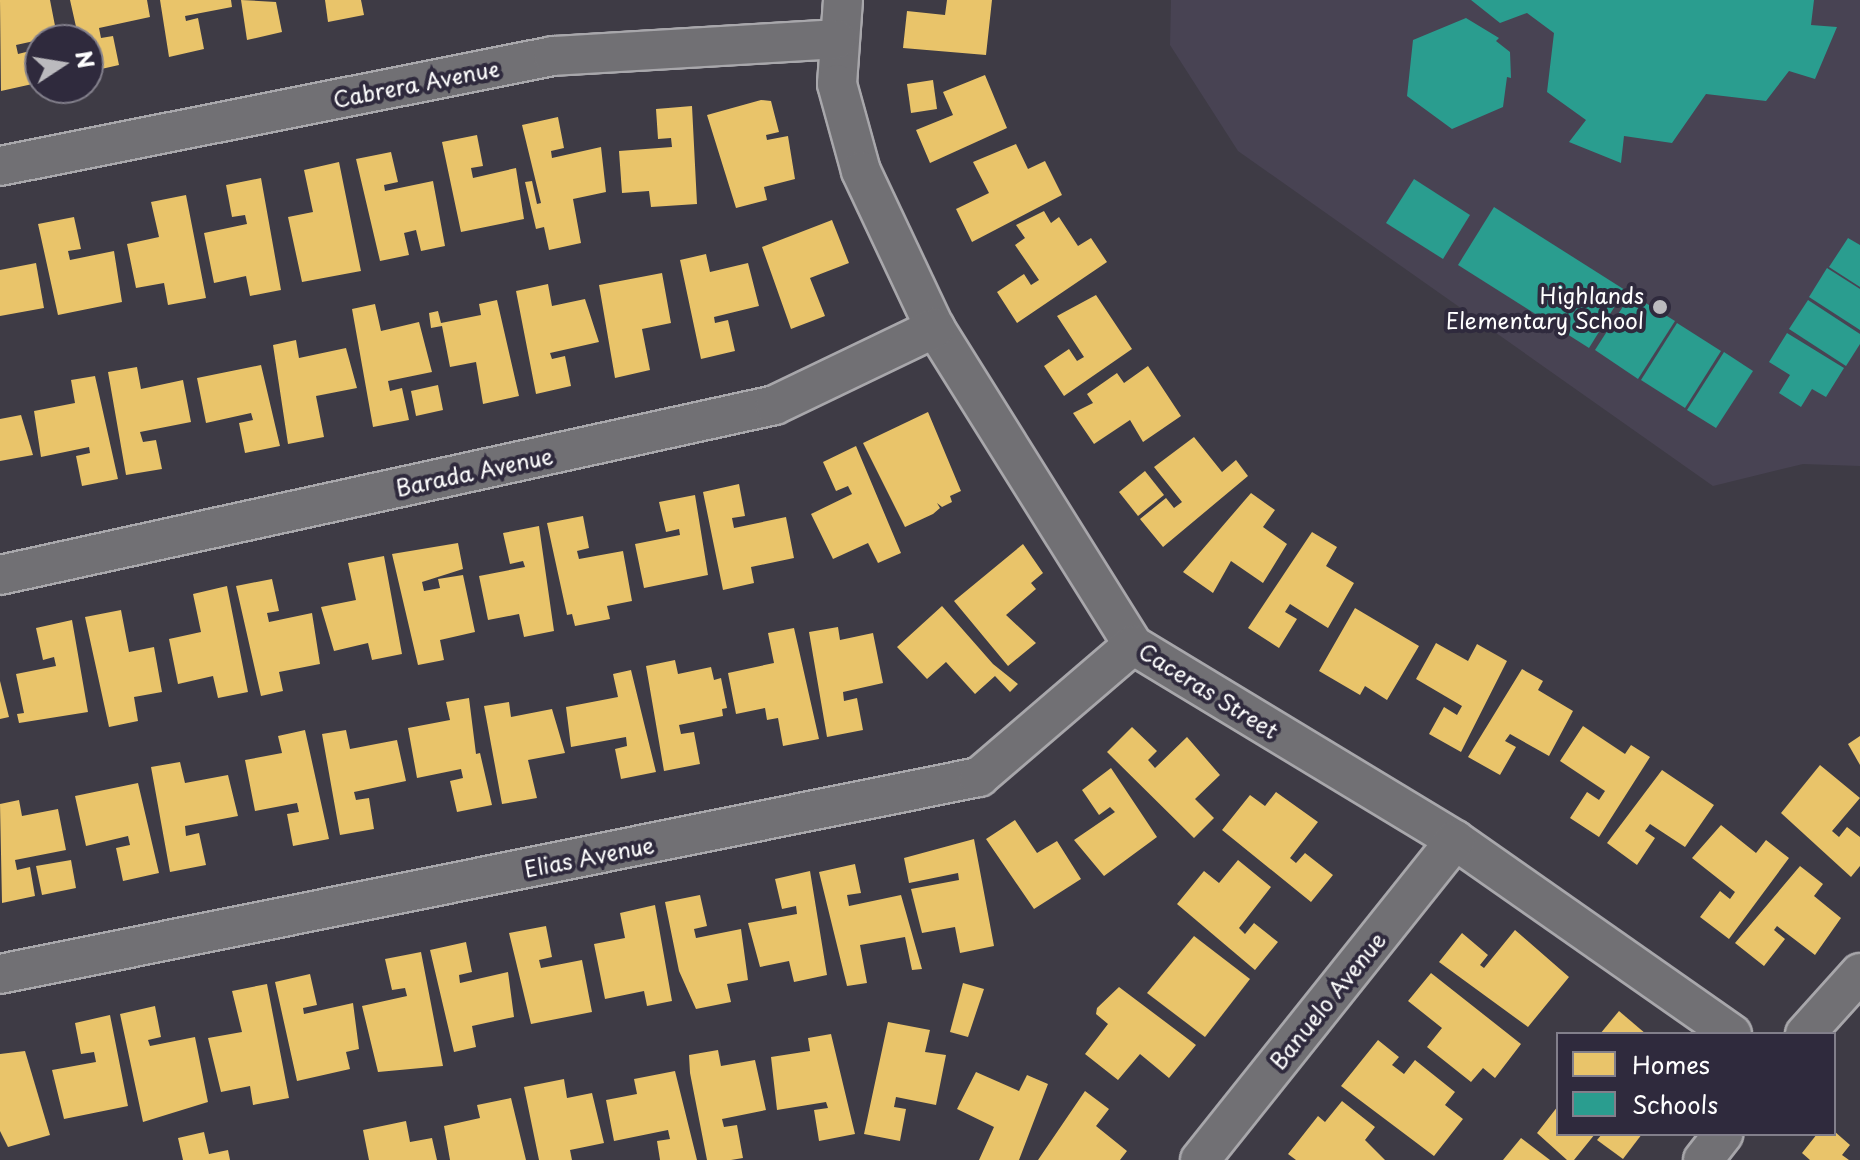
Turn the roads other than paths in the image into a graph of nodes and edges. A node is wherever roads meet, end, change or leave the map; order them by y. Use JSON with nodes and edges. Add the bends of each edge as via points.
{"nodes":[{"id":1,"x":843,"y":0,"type":"edge"},
{"id":2,"x":836,"y":39,"type":"junction"},
{"id":3,"x":0,"y":166,"type":"edge"},
{"id":4,"x":935,"y":328,"type":"junction"},
{"id":5,"x":0,"y":575,"type":"edge"},
{"id":6,"x":1133,"y":645,"type":"junction"},
{"id":7,"x":1455,"y":840,"type":"junction"},
{"id":8,"x":1860,"y":973,"type":"edge"},
{"id":9,"x":0,"y":974,"type":"edge"},
{"id":10,"x":1729,"y":1032,"type":"edge"},
{"id":11,"x":1807,"y":1032,"type":"edge"},
{"id":12,"x":1721,"y":1136,"type":"edge"},
{"id":13,"x":1200,"y":1160,"type":"edge"},
{"id":14,"x":1703,"y":1160,"type":"edge"}],
"edges":[{"from":1,"to":2,"type":"street","name":"Caceras Street"},
{"from":2,"to":3,"type":"street","name":"Cabrera Avenue","via":[[553,56]]},
{"from":2,"to":4,"type":"street","name":"Caceras Street","via":[[845,125]]},
{"from":4,"to":5,"type":"street","name":"Barada Avenue","via":[[775,405]]},
{"from":4,"to":6,"type":"street","name":"Caceras Street"},
{"from":6,"to":7,"type":"street","name":"Caceras Street"},
{"from":6,"to":9,"type":"street","name":"Elias Avenue","via":[[979,777]]},
{"from":7,"to":10,"type":"street","name":"Caceras Street"},
{"from":7,"to":13,"type":"street","name":"Banuelo Avenue"},
{"from":8,"to":11,"type":"street"},
{"from":12,"to":14,"type":"street"}]}
